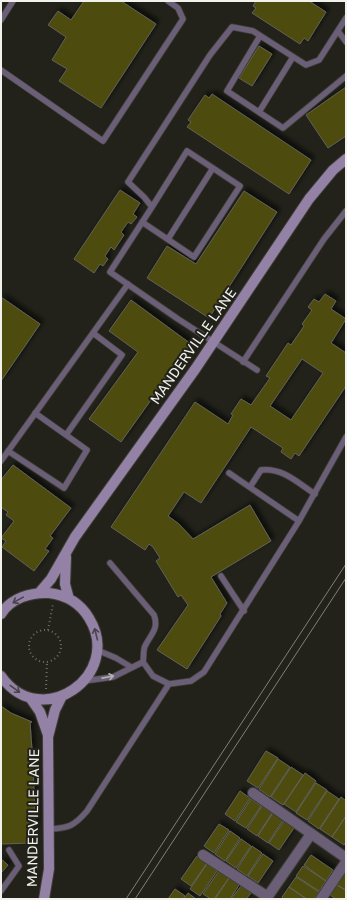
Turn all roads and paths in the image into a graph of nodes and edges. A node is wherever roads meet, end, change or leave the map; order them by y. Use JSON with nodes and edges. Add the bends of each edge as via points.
{"nodes":[{"id":1,"x":13,"y":1,"type":"edge"},
{"id":2,"x":168,"y":1,"type":"edge"},
{"id":3,"x":346,"y":18,"type":"edge"},
{"id":4,"x":1,"y":20,"type":"edge"},
{"id":5,"x":338,"y":31,"type":"junction"},
{"id":6,"x":260,"y":36,"type":"junction"},
{"id":7,"x":346,"y":42,"type":"edge"},
{"id":8,"x":293,"y":57,"type":"junction"},
{"id":9,"x":1,"y":70,"type":"edge"},
{"id":10,"x":346,"y":76,"type":"edge"},
{"id":11,"x":258,"y":112,"type":"junction"},
{"id":12,"x":346,"y":159,"type":"edge"},
{"id":13,"x":213,"y":168,"type":"junction"},
{"id":14,"x":152,"y":207,"type":"junction"},
{"id":15,"x":346,"y":211,"type":"edge"},
{"id":16,"x":142,"y":222,"type":"junction"},
{"id":17,"x":168,"y":239,"type":"junction"},
{"id":18,"x":128,"y":284,"type":"junction"},
{"id":19,"x":92,"y":333,"type":"junction"},
{"id":20,"x":214,"y":343,"type":"junction"},
{"id":21,"x":243,"y":362,"type":"junction"},
{"id":22,"x":257,"y":370,"type":"dead end"},
{"id":23,"x":36,"y":413,"type":"junction"},
{"id":24,"x":66,"y":434,"type":"junction"},
{"id":25,"x":346,"y":437,"type":"edge"},
{"id":26,"x":8,"y":451,"type":"junction"},
{"id":27,"x":1,"y":461,"type":"edge"},
{"id":28,"x":229,"y":472,"type":"dead end"},
{"id":29,"x":250,"y":487,"type":"junction"},
{"id":30,"x":315,"y":494,"type":"junction"},
{"id":31,"x":299,"y":521,"type":"junction"},
{"id":32,"x":66,"y":551,"type":"junction"},
{"id":33,"x":110,"y":563,"type":"dead end"},
{"id":34,"x":222,"y":576,"type":"dead end"},
{"id":35,"x":39,"y":592,"type":"junction"},
{"id":36,"x":69,"y":598,"type":"junction"},
{"id":37,"x":53,"y":604,"type":"dead end"},
{"id":38,"x":244,"y":611,"type":"junction"},
{"id":39,"x":1,"y":614,"type":"edge"},
{"id":40,"x":48,"y":630,"type":"junction"},
{"id":41,"x":97,"y":650,"type":"junction"},
{"id":42,"x":47,"y":662,"type":"junction"},
{"id":43,"x":143,"y":662,"type":"junction"},
{"id":44,"x":131,"y":667,"type":"junction"},
{"id":45,"x":1,"y":676,"type":"edge"},
{"id":46,"x":84,"y":681,"type":"junction"},
{"id":47,"x":170,"y":684,"type":"junction"},
{"id":48,"x":46,"y":690,"type":"dead end"},
{"id":49,"x":62,"y":696,"type":"junction"},
{"id":50,"x":31,"y":699,"type":"junction"},
{"id":51,"x":48,"y":737,"type":"junction"},
{"id":52,"x":253,"y":793,"type":"dead end"},
{"id":53,"x":50,"y":829,"type":"junction"},
{"id":54,"x":311,"y":834,"type":"junction"},
{"id":55,"x":9,"y":850,"type":"dead end"},
{"id":56,"x":203,"y":855,"type":"dead end"},
{"id":57,"x":346,"y":858,"type":"edge"},
{"id":58,"x":346,"y":862,"type":"edge"},
{"id":59,"x":1,"y":890,"type":"edge"},
{"id":60,"x":267,"y":898,"type":"edge"},
{"id":61,"x":44,"y":899,"type":"edge"},
{"id":62,"x":321,"y":899,"type":"edge"}],
"edges":[{"from":1,"to":4,"type":"lane"},
{"from":2,"to":9,"type":"lane","via":[[178,8],[183,19],[103,141]]},
{"from":3,"to":5,"type":"lane"},
{"from":5,"to":7,"type":"lane"},
{"from":5,"to":8,"type":"lane","via":[[319,60],[306,65]]},
{"from":6,"to":8,"type":"lane"},
{"from":6,"to":11,"type":"lane","via":[[227,91]]},
{"from":6,"to":14,"type":"lane","via":[[253,31],[232,27],[210,55],[128,182]]},
{"from":8,"to":11,"type":"lane"},
{"from":10,"to":11,"type":"lane","via":[[283,128]]},
{"from":12,"to":20,"type":"street","name":"MANDERVILLE LANE","via":[[333,170],[309,199]]},
{"from":13,"to":14,"type":"lane","via":[[188,151]]},
{"from":13,"to":17,"type":"lane"},
{"from":13,"to":17,"type":"lane","via":[[240,186],[194,257]]},
{"from":14,"to":16,"type":"lane"},
{"from":15,"to":21,"type":"lane","via":[[324,239]]},
{"from":16,"to":17,"type":"lane"},
{"from":16,"to":18,"type":"lane","via":[[110,272]]},
{"from":18,"to":19,"type":"lane"},
{"from":18,"to":20,"type":"lane"},
{"from":19,"to":23,"type":"lane"},
{"from":19,"to":24,"type":"lane","via":[[122,355]]},
{"from":20,"to":21,"type":"lane"},
{"from":20,"to":32,"type":"street","name":"MANDERVILLE LANE"},
{"from":21,"to":22,"type":"lane"},
{"from":23,"to":24,"type":"lane"},
{"from":23,"to":26,"type":"lane"},
{"from":24,"to":26,"type":"lane","via":[[87,450],[64,488]]},
{"from":25,"to":30,"type":"lane"},
{"from":26,"to":27,"type":"lane"},
{"from":28,"to":29,"type":"lane"},
{"from":29,"to":30,"type":"lane","via":[[261,470],[270,468],[278,470]]},
{"from":29,"to":31,"type":"lane"},
{"from":30,"to":31,"type":"lane"},
{"from":31,"to":38,"type":"lane"},
{"from":32,"to":35,"type":"street","name":"MANDERVILLE LANE","via":[[51,579]]},
{"from":32,"to":36,"type":"street","via":[[65,584]]},
{"from":33,"to":43,"type":"lane","via":[[154,615],[156,629],[144,647]]},
{"from":34,"to":38,"type":"lane"},
{"from":35,"to":36,"type":"street"},
{"from":35,"to":39,"type":"street","one_way":true,"via":[[14,601]]},
{"from":41,"to":36,"type":"street","one_way":true,"via":[[94,625],[85,611]]},
{"from":37,"to":40,"type":"path"},
{"from":38,"to":47,"type":"lane","via":[[204,672],[191,681]]},
{"from":40,"to":42,"type":"path","via":[[59,638],[61,648],[56,657]]},
{"from":40,"to":42,"type":"path","via":[[37,632],[29,644],[34,657]]},
{"from":41,"to":44,"type":"lane"},
{"from":41,"to":46,"type":"street","via":[[90,673]]},
{"from":42,"to":48,"type":"path"},
{"from":43,"to":44,"type":"lane"},
{"from":43,"to":47,"type":"lane","via":[[153,676]]},
{"from":46,"to":44,"type":"lane","one_way":true,"via":[[113,677]]},
{"from":45,"to":50,"type":"street","one_way":true,"via":[[18,692]]},
{"from":46,"to":49,"type":"street"},
{"from":47,"to":53,"type":"lane","via":[[87,811],[77,823],[68,828]]},
{"from":49,"to":50,"type":"street","via":[[42,701]]},
{"from":49,"to":51,"type":"street","name":"MANDERVILLE LANE","via":[[55,710]]},
{"from":50,"to":51,"type":"street","name":"MANDERVILLE LANE","via":[[40,712]]},
{"from":51,"to":53,"type":"street","name":"MANDERVILLE LANE"},
{"from":52,"to":54,"type":"street"},
{"from":53,"to":61,"type":"street","name":"MANDERVILLE LANE","via":[[49,880]]},
{"from":54,"to":57,"type":"street"},
{"from":54,"to":60,"type":"street"},
{"from":55,"to":59,"type":"lane","via":[[19,866]]},
{"from":56,"to":60,"type":"street"},
{"from":58,"to":62,"type":"street"}]}
